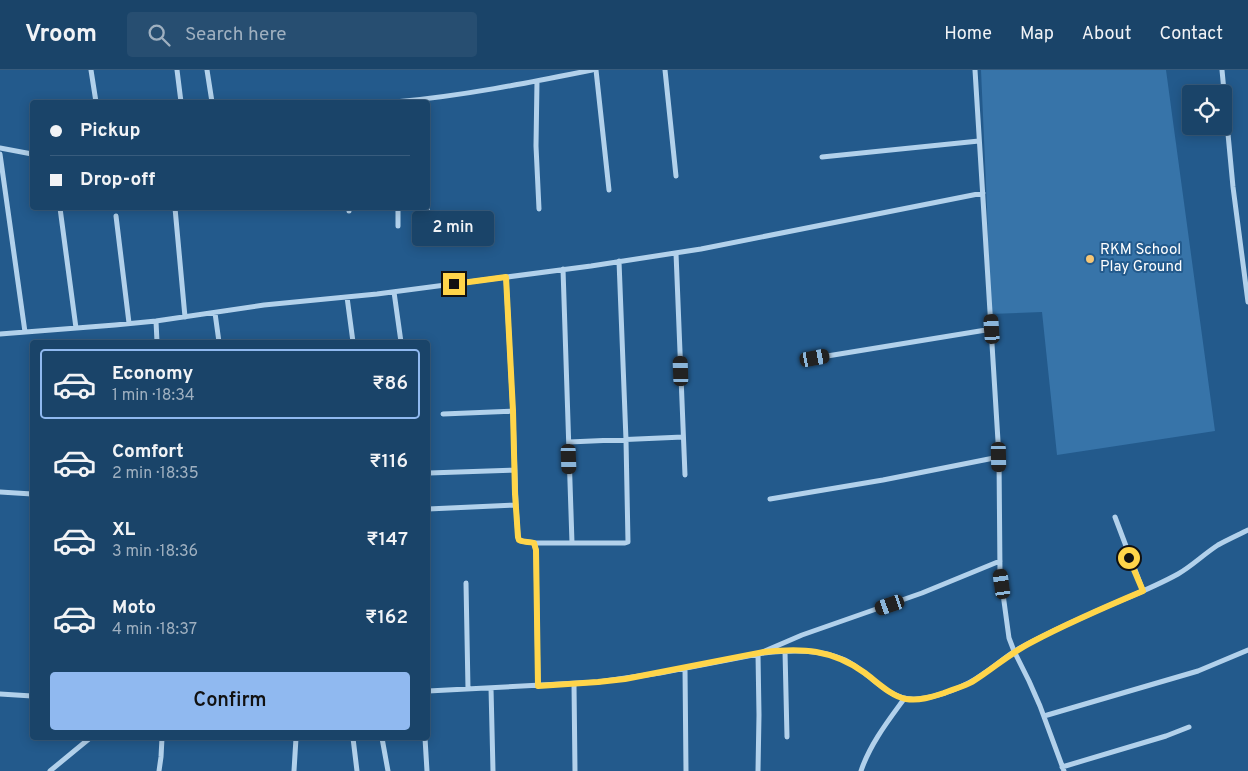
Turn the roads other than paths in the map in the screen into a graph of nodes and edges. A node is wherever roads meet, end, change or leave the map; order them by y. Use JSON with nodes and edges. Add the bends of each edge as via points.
{"nodes":[{"id":1,"x":91,"y":70,"type":"edge"},
{"id":2,"x":177,"y":70,"type":"edge"},
{"id":3,"x":207,"y":70,"type":"edge"},
{"id":4,"x":592,"y":70,"type":"edge"},
{"id":5,"x":596,"y":70,"type":"edge"},
{"id":6,"x":665,"y":70,"type":"edge"},
{"id":7,"x":975,"y":70,"type":"edge"},
{"id":8,"x":1222,"y":70,"type":"edge"},
{"id":9,"x":538,"y":81,"type":"junction"},
{"id":10,"x":96,"y":100,"type":"edge"},
{"id":11,"x":181,"y":100,"type":"edge"},
{"id":12,"x":212,"y":100,"type":"edge"},
{"id":13,"x":429,"y":100,"type":"edge"},
{"id":14,"x":979,"y":140,"type":"junction"},
{"id":15,"x":0,"y":148,"type":"edge"},
{"id":16,"x":0,"y":154,"type":"edge"},
{"id":17,"x":30,"y":154,"type":"edge"},
{"id":18,"x":822,"y":157,"type":"dead end"},
{"id":19,"x":676,"y":176,"type":"dead end"},
{"id":20,"x":609,"y":190,"type":"dead end"},
{"id":21,"x":983,"y":193,"type":"junction"},
{"id":22,"x":539,"y":209,"type":"dead end"},
{"id":23,"x":60,"y":210,"type":"edge"},
{"id":24,"x":175,"y":210,"type":"edge"},
{"id":25,"x":398,"y":210,"type":"edge"},
{"id":26,"x":116,"y":216,"type":"dead end"},
{"id":27,"x":398,"y":226,"type":"dead end"},
{"id":28,"x":676,"y":253,"type":"junction"},
{"id":29,"x":619,"y":261,"type":"junction"},
{"id":30,"x":563,"y":269,"type":"junction"},
{"id":31,"x":506,"y":277,"type":"junction"},
{"id":32,"x":394,"y":292,"type":"junction"},
{"id":33,"x":347,"y":297,"type":"junction"},
{"id":34,"x":1248,"y":302,"type":"edge"},
{"id":35,"x":215,"y":312,"type":"junction"},
{"id":36,"x":185,"y":317,"type":"junction"},
{"id":37,"x":156,"y":321,"type":"junction"},
{"id":38,"x":129,"y":324,"type":"junction"},
{"id":39,"x":76,"y":328,"type":"junction"},
{"id":40,"x":992,"y":329,"type":"junction"},
{"id":41,"x":25,"y":332,"type":"junction"},
{"id":42,"x":0,"y":334,"type":"edge"},
{"id":43,"x":158,"y":340,"type":"edge"},
{"id":44,"x":219,"y":340,"type":"edge"},
{"id":45,"x":353,"y":340,"type":"edge"},
{"id":46,"x":401,"y":340,"type":"edge"},
{"id":47,"x":815,"y":358,"type":"dead end"},
{"id":48,"x":513,"y":411,"type":"junction"},
{"id":49,"x":443,"y":414,"type":"dead end"},
{"id":50,"x":683,"y":437,"type":"junction"},
{"id":51,"x":626,"y":440,"type":"junction"},
{"id":52,"x":569,"y":442,"type":"junction"},
{"id":53,"x":999,"y":457,"type":"junction"},
{"id":54,"x":515,"y":470,"type":"junction"},
{"id":55,"x":430,"y":473,"type":"edge"},
{"id":56,"x":685,"y":475,"type":"dead end"},
{"id":57,"x":0,"y":492,"type":"edge"},
{"id":58,"x":30,"y":494,"type":"edge"},
{"id":59,"x":770,"y":499,"type":"dead end"},
{"id":60,"x":516,"y":505,"type":"junction"},
{"id":61,"x":430,"y":510,"type":"edge"},
{"id":62,"x":1115,"y":517,"type":"dead end"},
{"id":63,"x":1248,"y":530,"type":"edge"},
{"id":64,"x":534,"y":543,"type":"junction"},
{"id":65,"x":572,"y":543,"type":"junction"},
{"id":66,"x":1000,"y":561,"type":"junction"},
{"id":67,"x":466,"y":583,"type":"dead end"},
{"id":68,"x":1143,"y":591,"type":"junction"},
{"id":69,"x":785,"y":651,"type":"junction"},
{"id":70,"x":1014,"y":651,"type":"junction"},
{"id":71,"x":1248,"y":651,"type":"edge"},
{"id":72,"x":758,"y":654,"type":"junction"},
{"id":73,"x":685,"y":668,"type":"junction"},
{"id":74,"x":574,"y":684,"type":"junction"},
{"id":75,"x":538,"y":686,"type":"junction"},
{"id":76,"x":491,"y":688,"type":"junction"},
{"id":77,"x":468,"y":689,"type":"junction"},
{"id":78,"x":430,"y":691,"type":"edge"},
{"id":79,"x":0,"y":694,"type":"edge"},
{"id":80,"x":30,"y":696,"type":"edge"},
{"id":81,"x":904,"y":698,"type":"junction"},
{"id":82,"x":1044,"y":716,"type":"junction"},
{"id":83,"x":1189,"y":727,"type":"dead end"},
{"id":84,"x":787,"y":737,"type":"dead end"},
{"id":85,"x":88,"y":740,"type":"edge"},
{"id":86,"x":162,"y":740,"type":"edge"},
{"id":87,"x":296,"y":740,"type":"edge"},
{"id":88,"x":353,"y":740,"type":"edge"},
{"id":89,"x":382,"y":740,"type":"edge"},
{"id":90,"x":425,"y":740,"type":"edge"},
{"id":91,"x":1063,"y":769,"type":"edge"},
{"id":92,"x":50,"y":771,"type":"edge"},
{"id":93,"x":159,"y":771,"type":"edge"},
{"id":94,"x":294,"y":771,"type":"edge"},
{"id":95,"x":357,"y":771,"type":"edge"},
{"id":96,"x":388,"y":771,"type":"edge"},
{"id":97,"x":427,"y":771,"type":"edge"},
{"id":98,"x":492,"y":771,"type":"edge"},
{"id":99,"x":575,"y":771,"type":"edge"},
{"id":100,"x":686,"y":771,"type":"edge"},
{"id":101,"x":758,"y":771,"type":"edge"},
{"id":102,"x":861,"y":771,"type":"edge"}],
"edges":[{"from":1,"to":10,"type":"street"},
{"from":2,"to":11,"type":"street"},
{"from":3,"to":12,"type":"street"},
{"from":4,"to":9,"type":"street"},
{"from":5,"to":20,"type":"street"},
{"from":6,"to":19,"type":"street"},
{"from":7,"to":14,"type":"street"},
{"from":8,"to":34,"type":"street"},
{"from":9,"to":13,"type":"street"},
{"from":9,"to":22,"type":"street","via":[[536,146]]},
{"from":14,"to":18,"type":"street"},
{"from":14,"to":21,"type":"street"},
{"from":15,"to":17,"type":"street"},
{"from":16,"to":41,"type":"street"},
{"from":21,"to":28,"type":"street"},
{"from":21,"to":40,"type":"street"},
{"from":23,"to":39,"type":"street"},
{"from":24,"to":36,"type":"street"},
{"from":25,"to":27,"type":"street"},
{"from":26,"to":38,"type":"street"},
{"from":28,"to":29,"type":"street"},
{"from":28,"to":50,"type":"street"},
{"from":29,"to":30,"type":"street"},
{"from":29,"to":51,"type":"street"},
{"from":30,"to":31,"type":"street"},
{"from":30,"to":52,"type":"street"},
{"from":31,"to":32,"type":"street"},
{"from":31,"to":48,"type":"street"},
{"from":32,"to":33,"type":"street"},
{"from":32,"to":46,"type":"street"},
{"from":33,"to":35,"type":"street"},
{"from":33,"to":45,"type":"street"},
{"from":35,"to":36,"type":"street"},
{"from":35,"to":44,"type":"street"},
{"from":36,"to":37,"type":"street"},
{"from":37,"to":38,"type":"street"},
{"from":37,"to":43,"type":"street"},
{"from":38,"to":39,"type":"street"},
{"from":39,"to":41,"type":"street"},
{"from":40,"to":47,"type":"street"},
{"from":40,"to":53,"type":"street"},
{"from":41,"to":42,"type":"street"},
{"from":48,"to":49,"type":"street"},
{"from":48,"to":54,"type":"street"},
{"from":50,"to":51,"type":"street"},
{"from":50,"to":56,"type":"street"},
{"from":51,"to":52,"type":"street"},
{"from":51,"to":65,"type":"street","via":[[628,542]]},
{"from":52,"to":65,"type":"street"},
{"from":53,"to":59,"type":"street"},
{"from":53,"to":66,"type":"street"},
{"from":54,"to":55,"type":"street"},
{"from":54,"to":60,"type":"street"},
{"from":57,"to":58,"type":"street"},
{"from":60,"to":61,"type":"street"},
{"from":60,"to":64,"type":"street","via":[[519,540]]},
{"from":62,"to":68,"type":"street"},
{"from":63,"to":68,"type":"street","via":[[1217,546],[1179,574]]},
{"from":64,"to":65,"type":"street"},
{"from":64,"to":75,"type":"street"},
{"from":66,"to":70,"type":"street","via":[[1006,620]]},
{"from":66,"to":72,"type":"street","via":[[922,594],[802,634]]},
{"from":67,"to":77,"type":"street"},
{"from":68,"to":70,"type":"street"},
{"from":69,"to":72,"type":"street"},
{"from":69,"to":81,"type":"street","via":[[818,652],[848,661],[893,694]]},
{"from":69,"to":84,"type":"street"},
{"from":70,"to":81,"type":"street","via":[[970,683],[932,697]]},
{"from":70,"to":82,"type":"street"},
{"from":71,"to":82,"type":"street","via":[[1198,671]]},
{"from":72,"to":73,"type":"street"},
{"from":72,"to":101,"type":"street"},
{"from":73,"to":74,"type":"street"},
{"from":73,"to":100,"type":"street"},
{"from":74,"to":75,"type":"street"},
{"from":74,"to":99,"type":"street"},
{"from":75,"to":76,"type":"street"},
{"from":76,"to":77,"type":"street"},
{"from":76,"to":98,"type":"street"},
{"from":77,"to":78,"type":"street"},
{"from":79,"to":80,"type":"street"},
{"from":81,"to":102,"type":"street","via":[[875,741]]},
{"from":82,"to":91,"type":"street"},
{"from":83,"to":91,"type":"street"},
{"from":85,"to":92,"type":"street"},
{"from":86,"to":93,"type":"street"},
{"from":87,"to":94,"type":"street"},
{"from":88,"to":95,"type":"street"},
{"from":89,"to":96,"type":"street"},
{"from":90,"to":97,"type":"street"}]}
